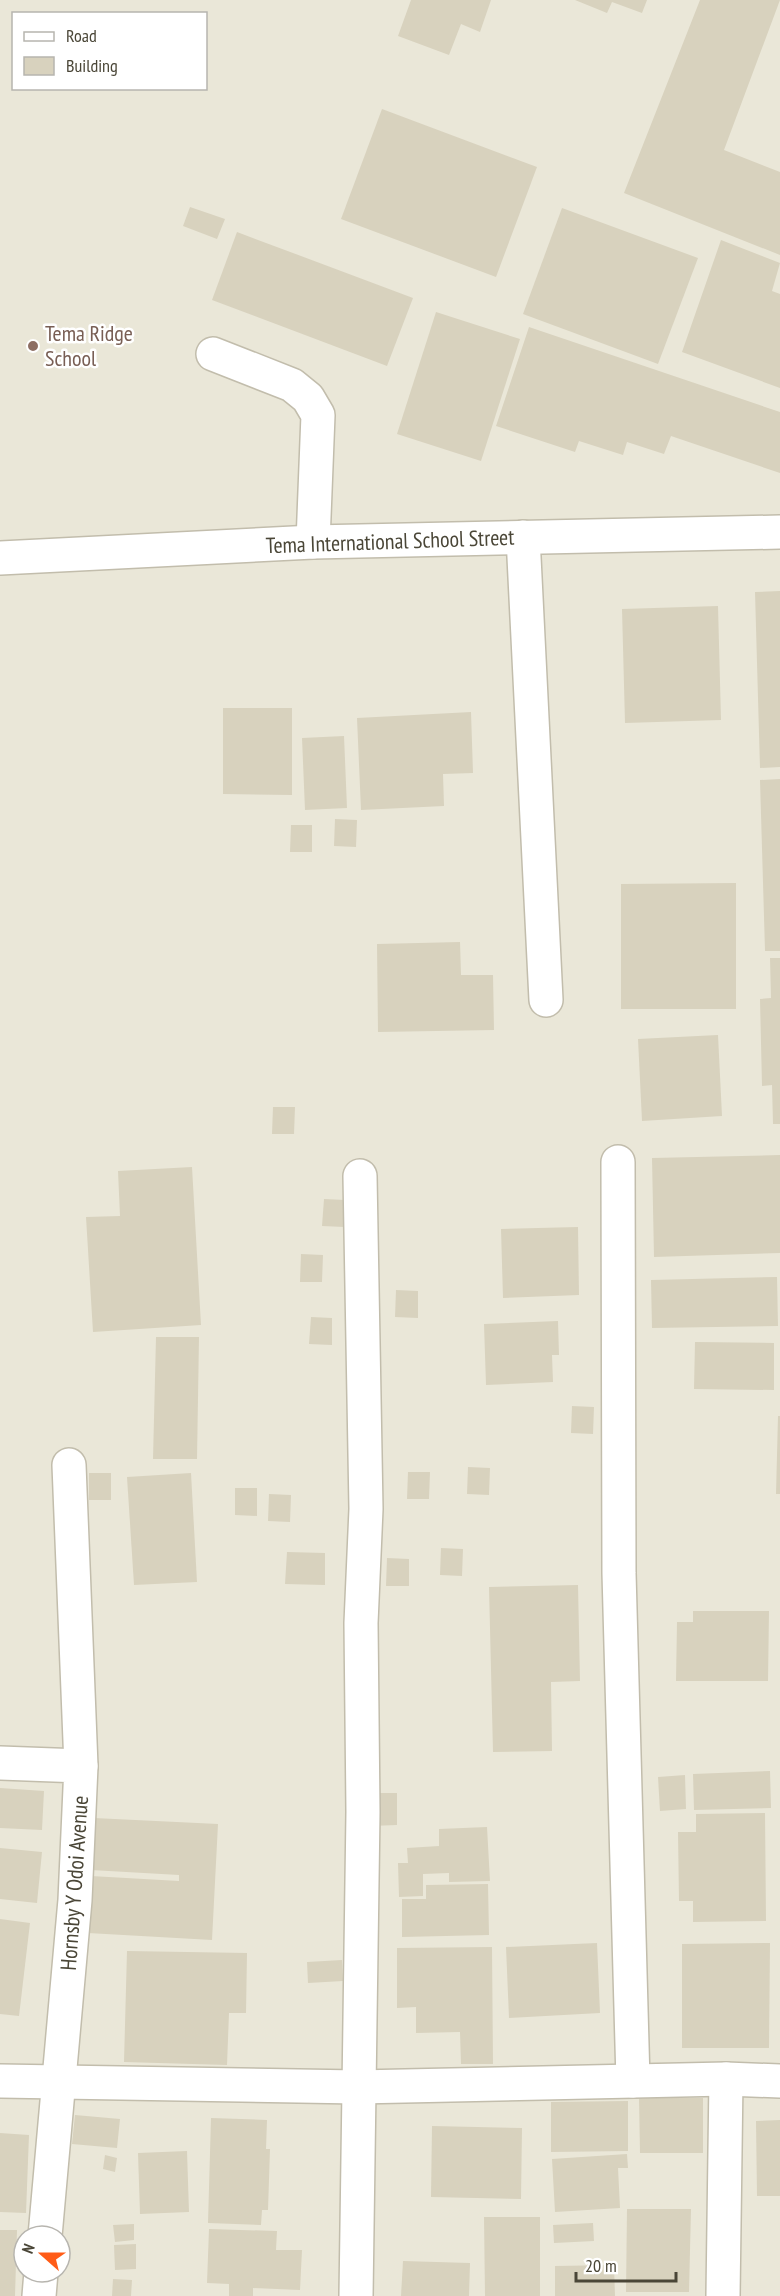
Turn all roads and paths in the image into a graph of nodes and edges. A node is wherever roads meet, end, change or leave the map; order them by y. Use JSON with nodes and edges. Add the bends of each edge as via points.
{"nodes":[{"id":1,"x":213,"y":354,"type":"dead end"},
{"id":2,"x":780,"y":532,"type":"edge"},
{"id":3,"x":523,"y":537,"type":"junction"},
{"id":4,"x":313,"y":542,"type":"junction"},
{"id":5,"x":0,"y":558,"type":"edge"},
{"id":6,"x":546,"y":1000,"type":"dead end"},
{"id":7,"x":618,"y":1162,"type":"dead end"},
{"id":8,"x":360,"y":1176,"type":"dead end"},
{"id":9,"x":69,"y":1465,"type":"dead end"},
{"id":10,"x":0,"y":1763,"type":"edge"},
{"id":11,"x":81,"y":1766,"type":"junction"},
{"id":12,"x":726,"y":2079,"type":"junction"},
{"id":13,"x":0,"y":2081,"type":"edge"},
{"id":14,"x":633,"y":2081,"type":"junction"},
{"id":15,"x":780,"y":2081,"type":"edge"},
{"id":16,"x":58,"y":2082,"type":"junction"},
{"id":17,"x":358,"y":2087,"type":"junction"},
{"id":18,"x":46,"y":2224,"type":"edge"},
{"id":19,"x":357,"y":2296,"type":"edge"},
{"id":20,"x":723,"y":2296,"type":"edge"}],
"edges":[{"from":1,"to":4,"type":"street","via":[[292,386],[308,398],[318,415]]},
{"from":2,"to":3,"type":"street","name":"Tema International School Street"},
{"from":3,"to":4,"type":"street","name":"Tema International School Street"},
{"from":3,"to":6,"type":"street"},
{"from":4,"to":5,"type":"street","name":"Tema International School Street"},
{"from":7,"to":14,"type":"street","via":[[619,1573]]},
{"from":8,"to":17,"type":"street","via":[[366,1509],[361,1623],[363,1812]]},
{"from":9,"to":11,"type":"street"},
{"from":10,"to":11,"type":"street","name":"Hornsby Y Odoi Avenue"},
{"from":11,"to":16,"type":"street","name":"Hornsby Y Odoi Avenue","via":[[75,1900]]},
{"from":12,"to":14,"type":"street"},
{"from":12,"to":15,"type":"street"},
{"from":12,"to":20,"type":"street"},
{"from":13,"to":16,"type":"street"},
{"from":14,"to":17,"type":"street"},
{"from":16,"to":17,"type":"street"},
{"from":16,"to":18,"type":"street","name":"Hornsby Y Odoi Avenue"},
{"from":17,"to":19,"type":"street"}]}
